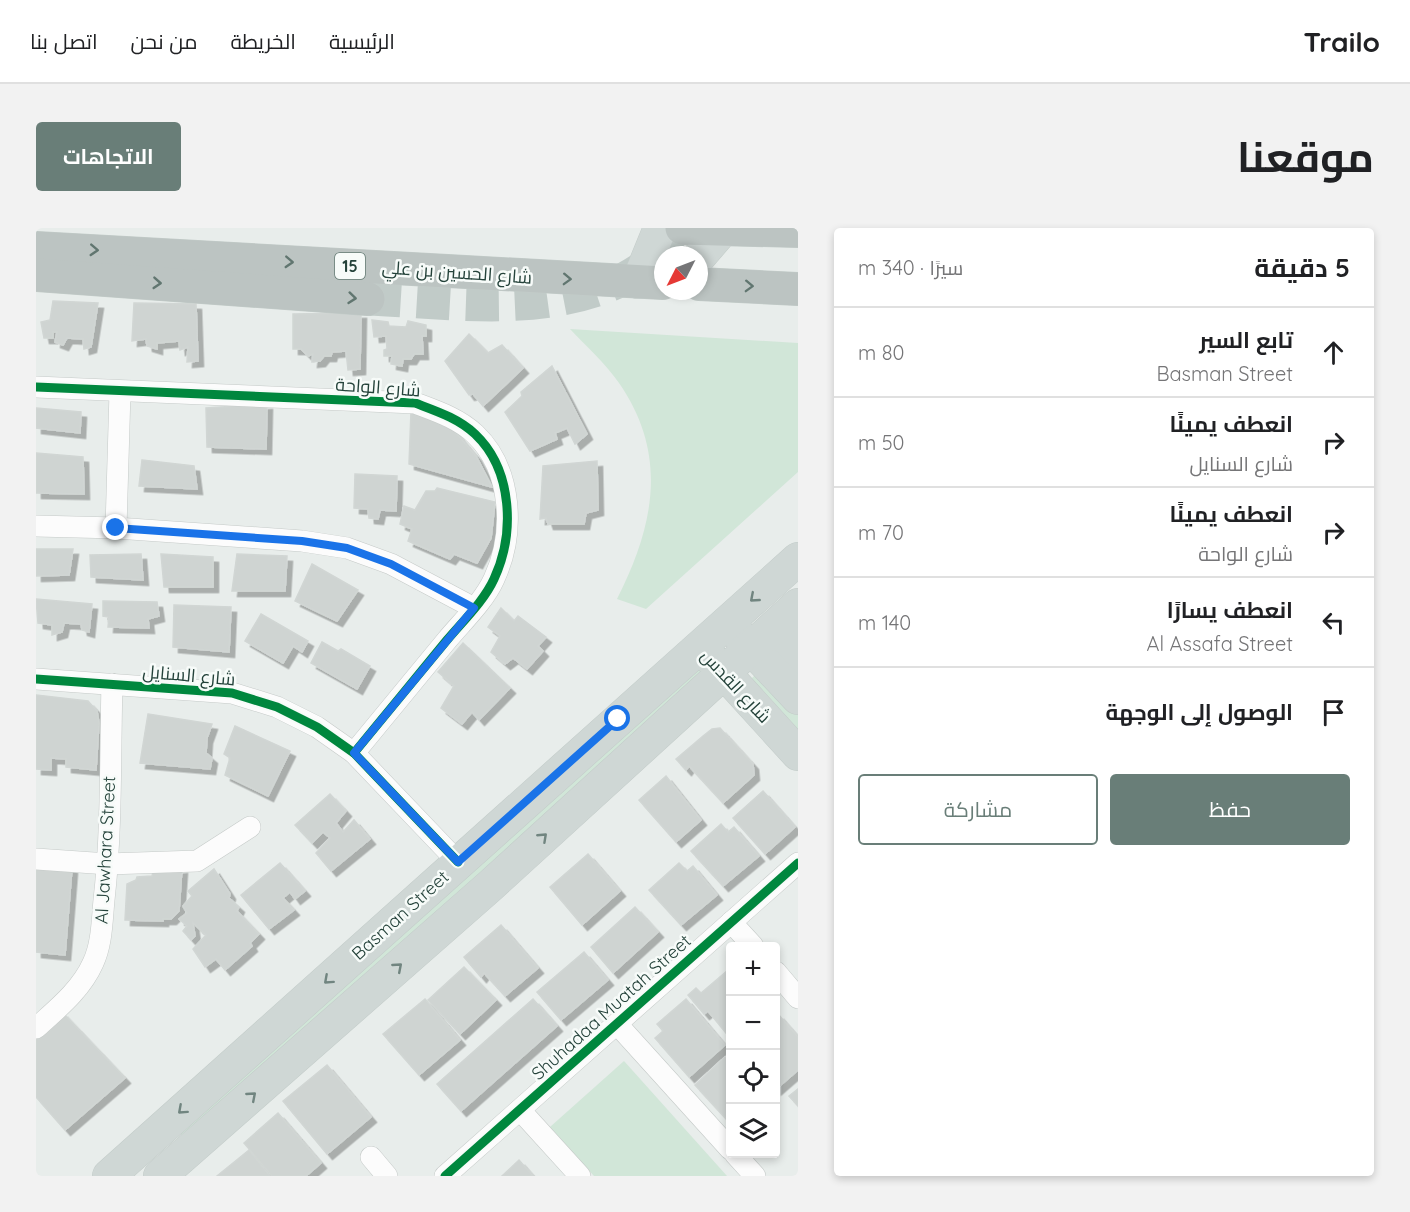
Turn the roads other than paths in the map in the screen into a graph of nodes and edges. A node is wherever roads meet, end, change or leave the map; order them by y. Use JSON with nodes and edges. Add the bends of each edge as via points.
{"nodes":[{"id":1,"x":660,"y":228,"type":"edge"},
{"id":2,"x":682,"y":228,"type":"edge"},
{"id":3,"x":724,"y":229,"type":"edge"},
{"id":4,"x":798,"y":231,"type":"edge"},
{"id":5,"x":708,"y":247,"type":"edge"},
{"id":6,"x":36,"y":248,"type":"edge"},
{"id":7,"x":36,"y":275,"type":"edge"},
{"id":8,"x":651,"y":283,"type":"edge"},
{"id":9,"x":708,"y":284,"type":"edge"},
{"id":10,"x":798,"y":289,"type":"edge"},
{"id":11,"x":368,"y":299,"type":"tunnel mouth"},
{"id":12,"x":36,"y":387,"type":"edge"},
{"id":13,"x":120,"y":392,"type":"junction"},
{"id":14,"x":36,"y":526,"type":"edge"},
{"id":15,"x":116,"y":528,"type":"junction"},
{"id":16,"x":798,"y":559,"type":"edge"},
{"id":17,"x":798,"y":605,"type":"edge"},
{"id":18,"x":474,"y":608,"type":"junction"},
{"id":19,"x":798,"y":615,"type":"edge"},
{"id":20,"x":727,"y":622,"type":"junction"},
{"id":21,"x":698,"y":645,"type":"junction"},
{"id":22,"x":750,"y":647,"type":"junction"},
{"id":23,"x":723,"y":671,"type":"junction"},
{"id":24,"x":36,"y":679,"type":"edge"},
{"id":25,"x":112,"y":684,"type":"junction"},
{"id":26,"x":798,"y":686,"type":"edge"},
{"id":27,"x":798,"y":698,"type":"edge"},
{"id":28,"x":691,"y":701,"type":"junction"},
{"id":29,"x":758,"y":709,"type":"junction"},
{"id":30,"x":354,"y":753,"type":"junction"},
{"id":31,"x":798,"y":754,"type":"edge"},
{"id":32,"x":250,"y":827,"type":"dead end"},
{"id":33,"x":36,"y":860,"type":"edge"},
{"id":34,"x":458,"y":862,"type":"junction"},
{"id":35,"x":798,"y":862,"type":"edge"},
{"id":36,"x":108,"y":864,"type":"junction"},
{"id":37,"x":731,"y":922,"type":"junction"},
{"id":38,"x":749,"y":942,"type":"edge"},
{"id":39,"x":780,"y":977,"type":"edge"},
{"id":40,"x":798,"y":998,"type":"edge"},
{"id":41,"x":617,"y":1024,"type":"junction"},
{"id":42,"x":36,"y":1028,"type":"edge"},
{"id":43,"x":520,"y":1110,"type":"junction"},
{"id":44,"x":726,"y":1145,"type":"edge"},
{"id":45,"x":141,"y":1147,"type":"junction"},
{"id":46,"x":371,"y":1157,"type":"dead end"},
{"id":47,"x":739,"y":1158,"type":"edge"},
{"id":48,"x":164,"y":1175,"type":"edge"},
{"id":49,"x":109,"y":1176,"type":"edge"},
{"id":50,"x":387,"y":1176,"type":"edge"},
{"id":51,"x":445,"y":1176,"type":"edge"},
{"id":52,"x":580,"y":1176,"type":"edge"},
{"id":53,"x":755,"y":1176,"type":"edge"}],
"edges":[{"from":1,"to":8,"type":"main road"},
{"from":2,"to":3,"type":"highway"},
{"from":3,"to":4,"type":"highway"},
{"from":3,"to":5,"type":"main road"},
{"from":6,"to":8,"type":"highway","name":"شارع الحسين بن علي","number":"15","one_way":true},
{"from":7,"to":11,"type":"highway","one_way":true},
{"from":9,"to":10,"type":"highway","one_way":true},
{"from":12,"to":13,"type":"street","name":"شارع الواحة"},
{"from":13,"to":15,"type":"street"},
{"from":13,"to":18,"type":"street","name":"شارع الواحة","via":[[415,403],[448,415],[476,435],[495,462],[506,491],[503,556],[493,581]]},
{"from":14,"to":15,"type":"street"},
{"from":15,"to":18,"type":"street","via":[[302,541],[347,548],[391,564]]},
{"from":16,"to":20,"type":"main road","name":"Basman Street","one_way":true},
{"from":17,"to":22,"type":"main road","name":"Basman Street"},
{"from":18,"to":30,"type":"street","name":"شارع الواحة"},
{"from":19,"to":26,"type":"main road","via":[[790,634],[789,658]]},
{"from":20,"to":21,"type":"main road","name":"Basman Street"},
{"from":20,"to":22,"type":"main road"},
{"from":21,"to":23,"type":"main road","name":"شارع القدس"},
{"from":21,"to":34,"type":"main road","name":"Basman Street"},
{"from":22,"to":23,"type":"main road","name":"Basman Street"},
{"from":22,"to":27,"type":"main road"},
{"from":23,"to":28,"type":"main road","name":"Basman Street"},
{"from":23,"to":29,"type":"main road","name":"شارع القدس"},
{"from":24,"to":25,"type":"street","name":"شارع السنايل"},
{"from":25,"to":30,"type":"street","name":"شارع السنايل","via":[[232,693],[277,707],[317,726]]},
{"from":25,"to":36,"type":"street","name":"Al Jawhara Street"},
{"from":28,"to":29,"type":"main road","via":[[724,698]]},
{"from":48,"to":28,"type":"main road","name":"Basman Street","one_way":true,"via":[[490,886]]},
{"from":29,"to":31,"type":"main road","name":"شارع القدس"},
{"from":30,"to":34,"type":"street","name":"شارع السنايل"},
{"from":32,"to":36,"type":"street","via":[[197,861]]},
{"from":33,"to":36,"type":"street"},
{"from":34,"to":45,"type":"main road","name":"Basman Street","one_way":true},
{"from":35,"to":37,"type":"street","name":"Shuhadaa Muatah Street"},
{"from":36,"to":42,"type":"street","name":"Al Jawhara Street","via":[[99,943],[93,962],[66,1001]]},
{"from":37,"to":38,"type":"street"},
{"from":37,"to":41,"type":"street","name":"Shuhadaa Muatah Street"},
{"from":39,"to":40,"type":"street"},
{"from":41,"to":43,"type":"street","name":"Shuhadaa Muatah Street"},
{"from":41,"to":44,"type":"street"},
{"from":43,"to":51,"type":"street","name":"Shuhadaa Muatah Street"},
{"from":43,"to":52,"type":"street"},
{"from":45,"to":48,"type":"street"},
{"from":45,"to":49,"type":"main road","name":"Basman Street"},
{"from":46,"to":50,"type":"street"},
{"from":47,"to":53,"type":"street"}]}
